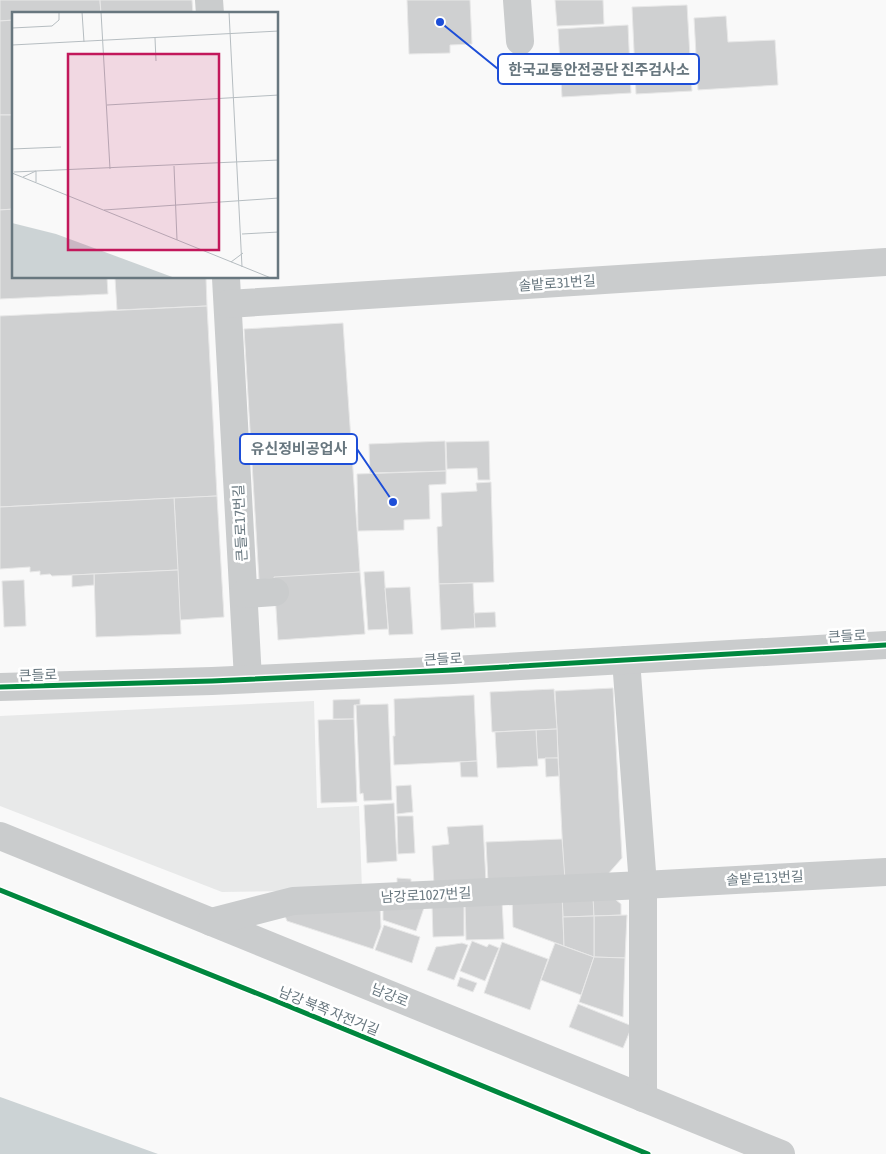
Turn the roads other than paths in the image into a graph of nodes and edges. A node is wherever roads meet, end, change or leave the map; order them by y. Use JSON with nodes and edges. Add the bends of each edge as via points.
{"nodes":[{"id":1,"x":517,"y":0,"type":"edge"},
{"id":2,"x":520,"y":41,"type":"dead end"},
{"id":3,"x":886,"y":262,"type":"edge"},
{"id":4,"x":226,"y":279,"type":"edge"},
{"id":5,"x":228,"y":304,"type":"junction"},
{"id":6,"x":237,"y":587,"type":"junction"},
{"id":7,"x":275,"y":592,"type":"dead end"},
{"id":8,"x":886,"y":645,"type":"edge"},
{"id":9,"x":626,"y":660,"type":"junction"},
{"id":10,"x":248,"y":679,"type":"junction"},
{"id":11,"x":0,"y":687,"type":"edge"},
{"id":12,"x":0,"y":836,"type":"edge"},
{"id":13,"x":886,"y":872,"type":"edge"},
{"id":14,"x":643,"y":885,"type":"junction"},
{"id":15,"x":211,"y":922,"type":"junction"},
{"id":16,"x":644,"y":1098,"type":"junction"},
{"id":17,"x":781,"y":1154,"type":"edge"}],
"edges":[{"from":1,"to":2,"type":"street"},
{"from":3,"to":5,"type":"street","name":"솔밭로31번길"},
{"from":4,"to":5,"type":"street","name":"큰들로17번길"},
{"from":5,"to":6,"type":"street","name":"큰들로17번길"},
{"from":6,"to":7,"type":"street"},
{"from":6,"to":10,"type":"street","name":"큰들로17번길"},
{"from":8,"to":9,"type":"street","name":"큰들로"},
{"from":9,"to":10,"type":"street","name":"큰들로"},
{"from":9,"to":14,"type":"street"},
{"from":10,"to":11,"type":"street","name":"큰들로"},
{"from":12,"to":15,"type":"street","name":"남강로"},
{"from":13,"to":14,"type":"street","name":"솔밭로13번길"},
{"from":14,"to":15,"type":"street","name":"남강로1027번길","via":[[293,902]]},
{"from":14,"to":16,"type":"street"},
{"from":15,"to":16,"type":"street","name":"남강로"},
{"from":16,"to":17,"type":"street","name":"남강로"}]}
